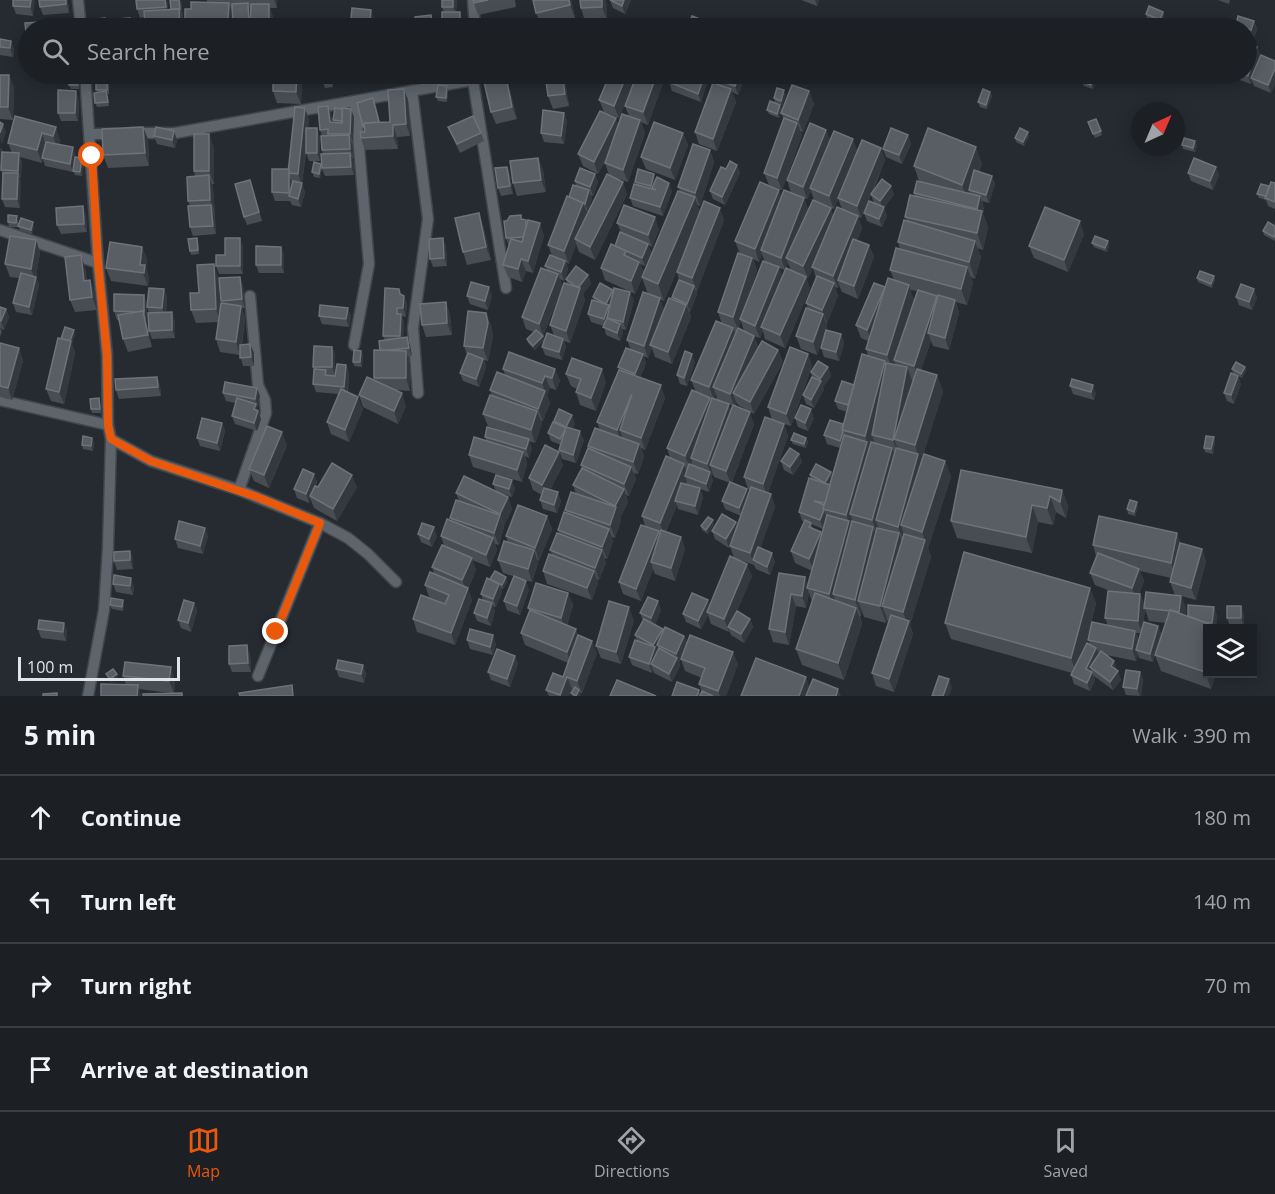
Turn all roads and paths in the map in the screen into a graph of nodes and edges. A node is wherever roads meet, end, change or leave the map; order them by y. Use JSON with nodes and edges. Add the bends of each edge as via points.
{"nodes":[{"id":1,"x":78,"y":0,"type":"edge"},
{"id":2,"x":473,"y":0,"type":"edge"},
{"id":3,"x":80,"y":18,"type":"edge"},
{"id":4,"x":475,"y":18,"type":"edge"},
{"id":5,"x":86,"y":84,"type":"edge"},
{"id":6,"x":443,"y":84,"type":"edge"},
{"id":7,"x":475,"y":84,"type":"edge"},
{"id":8,"x":412,"y":91,"type":"junction"},
{"id":9,"x":355,"y":101,"type":"junction"},
{"id":10,"x":90,"y":134,"type":"junction"},
{"id":11,"x":0,"y":230,"type":"edge"},
{"id":12,"x":98,"y":263,"type":"junction"},
{"id":13,"x":506,"y":288,"type":"dead end"},
{"id":14,"x":250,"y":296,"type":"dead end"},
{"id":15,"x":354,"y":345,"type":"dead end"},
{"id":16,"x":418,"y":393,"type":"dead end"},
{"id":17,"x":0,"y":400,"type":"edge"},
{"id":18,"x":108,"y":425,"type":"junction"},
{"id":19,"x":111,"y":439,"type":"junction"},
{"id":20,"x":239,"y":490,"type":"junction"},
{"id":21,"x":320,"y":523,"type":"junction"},
{"id":22,"x":396,"y":582,"type":"dead end"},
{"id":23,"x":258,"y":676,"type":"dead end"},
{"id":24,"x":88,"y":696,"type":"edge"}],
"edges":[{"from":1,"to":3,"type":"street"},
{"from":2,"to":4,"type":"street"},
{"from":5,"to":10,"type":"street"},
{"from":6,"to":8,"type":"street"},
{"from":7,"to":13,"type":"street"},
{"from":8,"to":9,"type":"street"},
{"from":8,"to":16,"type":"street","via":[[428,219],[413,328]]},
{"from":9,"to":10,"type":"street","via":[[175,133]]},
{"from":9,"to":15,"type":"street","via":[[369,264]]},
{"from":10,"to":12,"type":"street"},
{"from":11,"to":12,"type":"street"},
{"from":12,"to":18,"type":"street","via":[[107,355]]},
{"from":14,"to":20,"type":"street","via":[[258,385],[266,413]]},
{"from":17,"to":18,"type":"street"},
{"from":18,"to":19,"type":"street"},
{"from":19,"to":20,"type":"street","via":[[151,461]]},
{"from":19,"to":24,"type":"street","via":[[104,610]]},
{"from":20,"to":21,"type":"street"},
{"from":21,"to":22,"type":"street","via":[[354,543]]},
{"from":21,"to":23,"type":"street"}]}
